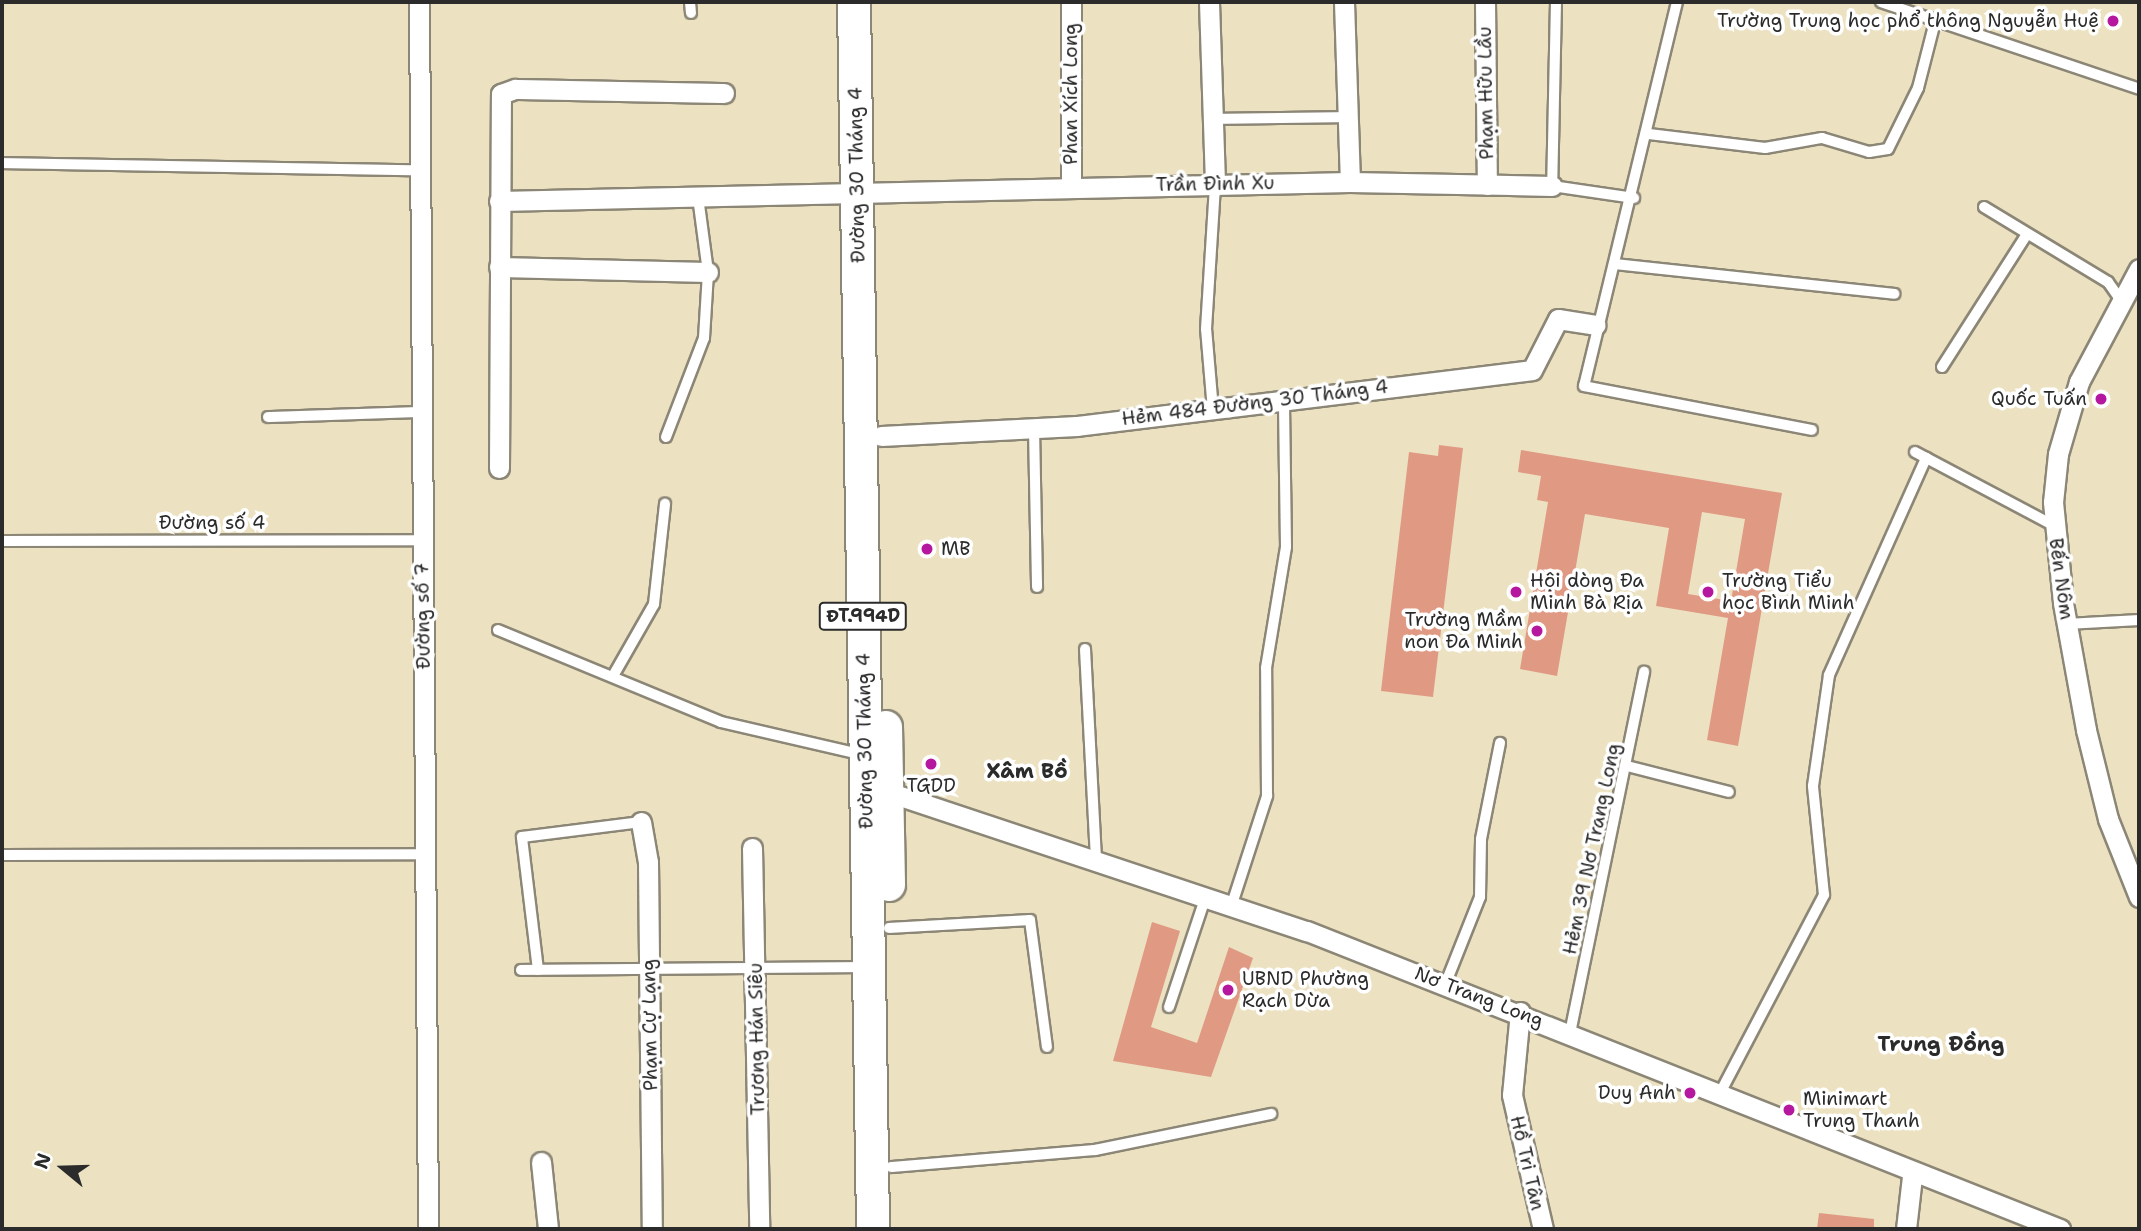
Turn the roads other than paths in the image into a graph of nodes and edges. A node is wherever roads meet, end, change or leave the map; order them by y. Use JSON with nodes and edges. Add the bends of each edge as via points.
{"nodes":[{"id":1,"x":419,"y":2,"type":"edge"},
{"id":2,"x":690,"y":2,"type":"edge"},
{"id":3,"x":854,"y":2,"type":"edge"},
{"id":4,"x":874,"y":2,"type":"edge"},
{"id":5,"x":1071,"y":2,"type":"edge"},
{"id":6,"x":1209,"y":2,"type":"edge"},
{"id":7,"x":1344,"y":2,"type":"edge"},
{"id":8,"x":1485,"y":2,"type":"edge"},
{"id":9,"x":1556,"y":2,"type":"edge"},
{"id":10,"x":1677,"y":2,"type":"edge"},
{"id":11,"x":1881,"y":2,"type":"edge"},
{"id":12,"x":691,"y":13,"type":"dead end"},
{"id":13,"x":1936,"y":18,"type":"junction"},
{"id":14,"x":2139,"y":89,"type":"edge"},
{"id":15,"x":724,"y":93,"type":"dead end"},
{"id":16,"x":1348,"y":117,"type":"junction"},
{"id":17,"x":1213,"y":119,"type":"junction"},
{"id":18,"x":1650,"y":134,"type":"junction"},
{"id":19,"x":2,"y":163,"type":"edge"},
{"id":20,"x":420,"y":170,"type":"junction"},
{"id":21,"x":1350,"y":182,"type":"junction"},
{"id":22,"x":1215,"y":184,"type":"junction"},
{"id":23,"x":1487,"y":185,"type":"junction"},
{"id":24,"x":1552,"y":186,"type":"junction"},
{"id":25,"x":1071,"y":187,"type":"junction"},
{"id":26,"x":868,"y":194,"type":"junction"},
{"id":27,"x":698,"y":197,"type":"junction"},
{"id":28,"x":1634,"y":198,"type":"junction"},
{"id":29,"x":499,"y":201,"type":"junction"},
{"id":30,"x":1984,"y":207,"type":"dead end"},
{"id":31,"x":2027,"y":234,"type":"junction"},
{"id":32,"x":1615,"y":264,"type":"junction"},
{"id":33,"x":499,"y":267,"type":"junction"},
{"id":34,"x":2139,"y":269,"type":"edge"},
{"id":35,"x":708,"y":272,"type":"junction"},
{"id":36,"x":1894,"y":294,"type":"dead end"},
{"id":37,"x":2120,"y":299,"type":"junction"},
{"id":38,"x":1596,"y":325,"type":"junction"},
{"id":39,"x":1942,"y":367,"type":"dead end"},
{"id":40,"x":1284,"y":400,"type":"junction"},
{"id":41,"x":1213,"y":410,"type":"junction"},
{"id":42,"x":421,"y":412,"type":"junction"},
{"id":43,"x":268,"y":417,"type":"dead end"},
{"id":44,"x":1034,"y":428,"type":"junction"},
{"id":45,"x":1812,"y":430,"type":"dead end"},
{"id":46,"x":881,"y":436,"type":"junction"},
{"id":47,"x":666,"y":437,"type":"dead end"},
{"id":48,"x":1915,"y":452,"type":"dead end"},
{"id":49,"x":1926,"y":458,"type":"junction"},
{"id":50,"x":499,"y":468,"type":"dead end"},
{"id":51,"x":665,"y":505,"type":"dead end"},
{"id":52,"x":2054,"y":525,"type":"junction"},
{"id":53,"x":422,"y":540,"type":"junction"},
{"id":54,"x":2,"y":541,"type":"edge"},
{"id":55,"x":1037,"y":587,"type":"dead end"},
{"id":56,"x":2139,"y":620,"type":"edge"},
{"id":57,"x":2067,"y":624,"type":"junction"},
{"id":58,"x":498,"y":630,"type":"dead end"},
{"id":59,"x":1085,"y":649,"type":"dead end"},
{"id":60,"x":1644,"y":671,"type":"dead end"},
{"id":61,"x":613,"y":676,"type":"junction"},
{"id":62,"x":1500,"y":743,"type":"dead end"},
{"id":63,"x":876,"y":753,"type":"junction"},
{"id":64,"x":1627,"y":766,"type":"junction"},
{"id":65,"x":1729,"y":792,"type":"dead end"},
{"id":66,"x":877,"y":793,"type":"junction"},
{"id":67,"x":641,"y":822,"type":"joint"},
{"id":68,"x":752,"y":848,"type":"dead end"},
{"id":69,"x":425,"y":854,"type":"junction"},
{"id":70,"x":2,"y":855,"type":"edge"},
{"id":71,"x":1096,"y":859,"type":"junction"},
{"id":72,"x":1206,"y":896,"type":"junction"},
{"id":73,"x":2139,"y":897,"type":"edge"},
{"id":74,"x":1232,"y":904,"type":"junction"},
{"id":75,"x":889,"y":928,"type":"junction"},
{"id":76,"x":868,"y":967,"type":"junction"},
{"id":77,"x":650,"y":969,"type":"junction"},
{"id":78,"x":521,"y":970,"type":"dead end"},
{"id":79,"x":538,"y":970,"type":"junction"},
{"id":80,"x":756,"y":970,"type":"junction"},
{"id":81,"x":1445,"y":985,"type":"junction"},
{"id":82,"x":1169,"y":1007,"type":"dead end"},
{"id":83,"x":1520,"y":1012,"type":"junction"},
{"id":84,"x":1570,"y":1033,"type":"junction"},
{"id":85,"x":1047,"y":1047,"type":"dead end"},
{"id":86,"x":1719,"y":1095,"type":"junction"},
{"id":87,"x":1270,"y":1114,"type":"dead end"},
{"id":88,"x":541,"y":1162,"type":"dead end"},
{"id":89,"x":891,"y":1167,"type":"junction"},
{"id":90,"x":1912,"y":1176,"type":"junction"},
{"id":91,"x":428,"y":1229,"type":"edge"},
{"id":92,"x":548,"y":1229,"type":"edge"},
{"id":93,"x":652,"y":1229,"type":"edge"},
{"id":94,"x":759,"y":1229,"type":"edge"},
{"id":95,"x":873,"y":1229,"type":"edge"},
{"id":96,"x":892,"y":1229,"type":"edge"},
{"id":97,"x":1543,"y":1229,"type":"edge"},
{"id":98,"x":1906,"y":1229,"type":"edge"},
{"id":99,"x":2060,"y":1229,"type":"edge"}],
"edges":[{"from":1,"to":20,"type":"street","name":"Đường số 7"},
{"from":2,"to":12,"type":"lane"},
{"from":3,"to":26,"type":"main road","name":"Đường 30 Tháng 4","number":"ĐT.994D"},
{"from":4,"to":26,"type":"main road","name":"Đường 30 Tháng 4","number":"ĐT.994D"},
{"from":5,"to":25,"type":"street","name":"Phan Xích Long"},
{"from":6,"to":17,"type":"street"},
{"from":7,"to":16,"type":"street"},
{"from":8,"to":23,"type":"street","name":"Phạm Hữu Lầu"},
{"from":9,"to":24,"type":"lane"},
{"from":10,"to":18,"type":"lane"},
{"from":11,"to":13,"type":"lane"},
{"from":13,"to":14,"type":"lane"},
{"from":13,"to":18,"type":"lane","via":[[1918,88],[1888,149],[1869,152],[1822,138],[1776,149]]},
{"from":15,"to":29,"type":"street","via":[[505,89],[498,101]]},
{"from":16,"to":17,"type":"lane"},
{"from":16,"to":21,"type":"street"},
{"from":17,"to":22,"type":"street"},
{"from":18,"to":28,"type":"lane"},
{"from":19,"to":20,"type":"lane"},
{"from":20,"to":42,"type":"street","name":"Đường số 7"},
{"from":21,"to":22,"type":"street","name":"Trần Đình Xu"},
{"from":21,"to":23,"type":"street","name":"Trần Đình Xu"},
{"from":22,"to":25,"type":"street","name":"Trần Đình Xu"},
{"from":22,"to":41,"type":"lane","via":[[1206,329]]},
{"from":23,"to":24,"type":"street","name":"Trần Đình Xu"},
{"from":24,"to":28,"type":"lane"},
{"from":25,"to":26,"type":"street","name":"Trần Đình Xu"},
{"from":26,"to":27,"type":"street","name":"Trần Đình Xu"},
{"from":26,"to":46,"type":"main road","name":"Đường 30 Tháng 4","number":"ĐT.994D"},
{"from":26,"to":63,"type":"main road","name":"Đường 30 Tháng 4","number":"ĐT.994D"},
{"from":27,"to":29,"type":"street","name":"Trần Đình Xu"},
{"from":27,"to":35,"type":"lane"},
{"from":28,"to":32,"type":"lane"},
{"from":29,"to":33,"type":"street"},
{"from":30,"to":31,"type":"lane"},
{"from":31,"to":37,"type":"lane","via":[[2108,282]]},
{"from":31,"to":39,"type":"lane"},
{"from":32,"to":36,"type":"lane"},
{"from":32,"to":38,"type":"lane"},
{"from":33,"to":35,"type":"street"},
{"from":33,"to":50,"type":"street"},
{"from":34,"to":37,"type":"street","name":"Bến Nôm"},
{"from":35,"to":47,"type":"lane","via":[[704,338]]},
{"from":37,"to":52,"type":"street","name":"Bến Nôm","via":[[2068,414]]},
{"from":38,"to":40,"type":"street","name":"Hẻm 484 Đường 30 Tháng 4","via":[[1558,319],[1532,370]]},
{"from":38,"to":45,"type":"lane","via":[[1584,386]]},
{"from":40,"to":41,"type":"street","name":"Hẻm 484 Đường 30 Tháng 4"},
{"from":40,"to":74,"type":"lane","via":[[1286,547],[1266,668],[1267,796]]},
{"from":41,"to":44,"type":"street","name":"Hẻm 484 Đường 30 Tháng 4"},
{"from":42,"to":43,"type":"lane"},
{"from":42,"to":53,"type":"street","name":"Đường số 7"},
{"from":44,"to":46,"type":"street","name":"Hẻm 484 Đường 30 Tháng 4"},
{"from":44,"to":55,"type":"lane"},
{"from":46,"to":63,"type":"main road","name":"Đường 30 Tháng 4","number":"ĐT.994D"},
{"from":48,"to":49,"type":"lane"},
{"from":49,"to":52,"type":"lane"},
{"from":49,"to":86,"type":"lane","via":[[1829,675],[1813,786],[1824,895]]},
{"from":51,"to":61,"type":"lane","via":[[654,604]]},
{"from":52,"to":57,"type":"street","name":"Bến Nôm"},
{"from":53,"to":54,"type":"lane","name":"Đường số 4"},
{"from":53,"to":69,"type":"street","name":"Đường số 7"},
{"from":56,"to":57,"type":"lane"},
{"from":57,"to":73,"type":"street","name":"Bến Nôm","via":[[2108,819]]},
{"from":58,"to":61,"type":"lane"},
{"from":59,"to":71,"type":"lane"},
{"from":60,"to":64,"type":"lane","name":"Hẻm 39 Nơ Trang Long"},
{"from":61,"to":63,"type":"lane","via":[[721,722]]},
{"from":62,"to":81,"type":"lane","via":[[1481,839],[1480,897]]},
{"from":63,"to":66,"type":"main road","name":"Đường 30 Tháng 4","number":"ĐT.994D"},
{"from":64,"to":65,"type":"lane"},
{"from":64,"to":84,"type":"lane","name":"Hẻm 39 Nơ Trang Long"},
{"from":66,"to":71,"type":"street","name":"Nơ Trang Long"},
{"from":66,"to":75,"type":"main road","name":"Đường 30 Tháng 4","number":"ĐT.994D"},
{"from":66,"to":76,"type":"main road","name":"Đường 30 Tháng 4","number":"ĐT.994D"},
{"from":67,"to":77,"type":"street","name":"Phạm Cự Lạng","via":[[648,862]]},
{"from":67,"to":79,"type":"lane","via":[[522,837]]},
{"from":68,"to":80,"type":"street","name":"Trương Hán Siêu"},
{"from":69,"to":70,"type":"lane"},
{"from":69,"to":91,"type":"street","name":"Đường số 7"},
{"from":71,"to":72,"type":"street","name":"Nơ Trang Long"},
{"from":72,"to":74,"type":"street","name":"Nơ Trang Long"},
{"from":72,"to":82,"type":"lane"},
{"from":74,"to":81,"type":"street","name":"Nơ Trang Long"},
{"from":75,"to":85,"type":"lane","via":[[1030,920]]},
{"from":75,"to":89,"type":"main road","name":"Đường 30 Tháng 4","number":"ĐT.994D"},
{"from":76,"to":80,"type":"lane"},
{"from":76,"to":95,"type":"main road","name":"Đường 30 Tháng 4","number":"ĐT.994D"},
{"from":77,"to":79,"type":"lane"},
{"from":77,"to":80,"type":"lane"},
{"from":77,"to":93,"type":"street","name":"Phạm Cự Lạng"},
{"from":78,"to":79,"type":"lane"},
{"from":80,"to":94,"type":"street","name":"Trương Hán Siêu"},
{"from":81,"to":83,"type":"street","name":"Nơ Trang Long"},
{"from":83,"to":84,"type":"street","name":"Nơ Trang Long"},
{"from":83,"to":97,"type":"street","name":"Hồ Tri Tân","via":[[1515,1126]]},
{"from":84,"to":86,"type":"street","name":"Nơ Trang Long"},
{"from":86,"to":90,"type":"street","name":"Nơ Trang Long"},
{"from":87,"to":89,"type":"lane","via":[[1095,1150]]},
{"from":88,"to":92,"type":"street"},
{"from":89,"to":96,"type":"main road","name":"Đường 30 Tháng 4","number":"ĐT.994D"},
{"from":90,"to":98,"type":"street"},
{"from":90,"to":99,"type":"street","name":"Nơ Trang Long"}]}
